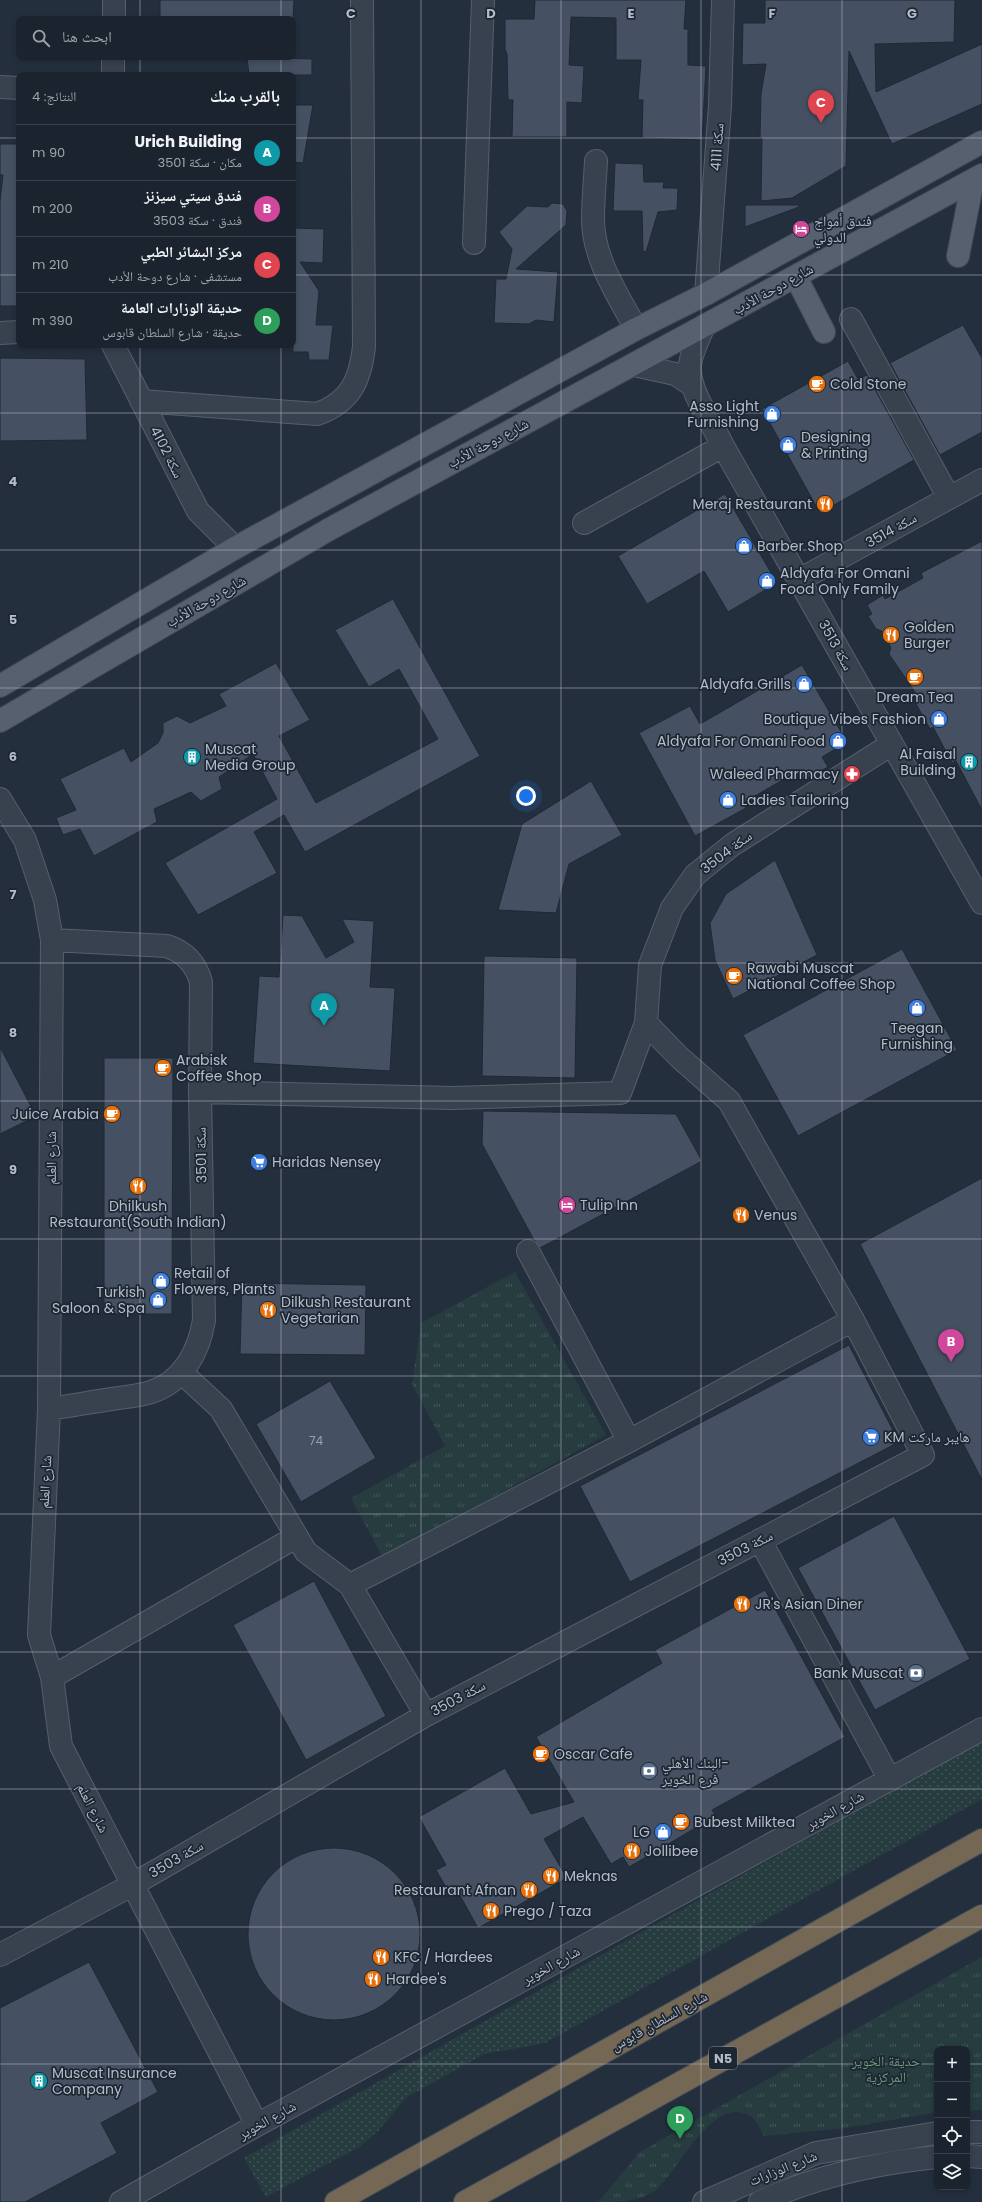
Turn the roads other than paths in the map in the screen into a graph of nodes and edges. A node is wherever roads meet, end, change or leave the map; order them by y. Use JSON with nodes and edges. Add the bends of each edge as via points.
{"nodes":[{"id":1,"x":114,"y":0,"type":"edge"},
{"id":2,"x":362,"y":0,"type":"edge"},
{"id":3,"x":483,"y":0,"type":"edge"},
{"id":4,"x":723,"y":0,"type":"edge"},
{"id":5,"x":114,"y":16,"type":"edge"},
{"id":6,"x":114,"y":60,"type":"edge"},
{"id":7,"x":113,"y":72,"type":"edge"},
{"id":8,"x":0,"y":86,"type":"edge"},
{"id":9,"x":16,"y":88,"type":"edge"},
{"id":10,"x":982,"y":142,"type":"edge"},
{"id":11,"x":596,"y":161,"type":"dead end"},
{"id":12,"x":978,"y":177,"type":"edge"},
{"id":13,"x":474,"y":243,"type":"dead end"},
{"id":14,"x":958,"y":256,"type":"dead end"},
{"id":15,"x":796,"y":277,"type":"junction"},
{"id":16,"x":706,"y":294,"type":"junction"},
{"id":17,"x":850,"y":319,"type":"dead end"},
{"id":18,"x":704,"y":326,"type":"junction"},
{"id":19,"x":636,"y":329,"type":"junction"},
{"id":20,"x":16,"y":332,"type":"edge"},
{"id":21,"x":824,"y":332,"type":"dead end"},
{"id":22,"x":0,"y":333,"type":"edge"},
{"id":23,"x":115,"y":348,"type":"edge"},
{"id":24,"x":634,"y":365,"type":"junction"},
{"id":25,"x":692,"y":385,"type":"junction"},
{"id":26,"x":141,"y":401,"type":"junction"},
{"id":27,"x":723,"y":446,"type":"junction"},
{"id":28,"x":982,"y":480,"type":"edge"},
{"id":29,"x":949,"y":498,"type":"junction"},
{"id":30,"x":584,"y":523,"type":"dead end"},
{"id":31,"x":235,"y":548,"type":"junction"},
{"id":32,"x":799,"y":580,"type":"junction"},
{"id":33,"x":0,"y":686,"type":"edge"},
{"id":34,"x":0,"y":721,"type":"edge"},
{"id":35,"x":892,"y":744,"type":"junction"},
{"id":36,"x":0,"y":799,"type":"edge"},
{"id":37,"x":982,"y":902,"type":"edge"},
{"id":38,"x":52,"y":940,"type":"junction"},
{"id":39,"x":646,"y":1023,"type":"junction"},
{"id":40,"x":200,"y":1092,"type":"junction"},
{"id":41,"x":528,"y":1251,"type":"dead end"},
{"id":42,"x":853,"y":1320,"type":"junction"},
{"id":43,"x":182,"y":1373,"type":"junction"},
{"id":44,"x":49,"y":1409,"type":"junction"},
{"id":45,"x":629,"y":1441,"type":"junction"},
{"id":46,"x":296,"y":1537,"type":"junction"},
{"id":47,"x":760,"y":1540,"type":"junction"},
{"id":48,"x":350,"y":1585,"type":"junction"},
{"id":49,"x":52,"y":1677,"type":"junction"},
{"id":50,"x":426,"y":1715,"type":"junction"},
{"id":51,"x":982,"y":1729,"type":"edge"},
{"id":52,"x":890,"y":1780,"type":"junction"},
{"id":53,"x":982,"y":1840,"type":"edge"},
{"id":54,"x":132,"y":1884,"type":"junction"},
{"id":55,"x":982,"y":1916,"type":"edge"},
{"id":56,"x":0,"y":1955,"type":"edge"},
{"id":57,"x":257,"y":2125,"type":"junction"},
{"id":58,"x":970,"y":2132,"type":"edge"},
{"id":59,"x":982,"y":2132,"type":"edge"},
{"id":60,"x":934,"y":2133,"type":"edge"},
{"id":61,"x":816,"y":2153,"type":"junction"},
{"id":62,"x":970,"y":2156,"type":"edge"},
{"id":63,"x":934,"y":2157,"type":"edge"},
{"id":64,"x":982,"y":2157,"type":"edge"},
{"id":65,"x":121,"y":2202,"type":"edge"},
{"id":66,"x":336,"y":2202,"type":"edge"},
{"id":67,"x":465,"y":2202,"type":"edge"},
{"id":68,"x":704,"y":2202,"type":"edge"},
{"id":69,"x":728,"y":2202,"type":"edge"},
{"id":70,"x":760,"y":2202,"type":"edge"}],
"edges":[{"from":1,"to":5,"type":"street"},
{"from":2,"to":26,"type":"street","via":[[364,347],[357,381],[341,401],[317,414]]},
{"from":3,"to":13,"type":"street"},
{"from":4,"to":16,"type":"street","name":"سكة 4111","via":[[720,106]]},
{"from":6,"to":7,"type":"street"},
{"from":8,"to":9,"type":"street"},
{"from":10,"to":16,"type":"main road","name":"شارع دوحة الأدب"},
{"from":11,"to":19,"type":"street","via":[[593,220],[595,240],[608,278]]},
{"from":12,"to":14,"type":"main road"},
{"from":12,"to":15,"type":"main road","name":"شارع دوحة الأدب"},
{"from":15,"to":18,"type":"main road","name":"شارع دوحة الأدب"},
{"from":15,"to":21,"type":"main road"},
{"from":16,"to":19,"type":"main road","name":"شارع دوحة الأدب"},
{"from":17,"to":29,"type":"street"},
{"from":18,"to":24,"type":"main road","name":"شارع دوحة الأدب"},
{"from":18,"to":25,"type":"street","name":"سكة 3513","via":[[690,365]]},
{"from":19,"to":31,"type":"main road","name":"شارع دوحة الأدب"},
{"from":20,"to":22,"type":"street"},
{"from":23,"to":26,"type":"street","name":"سكة 4102"},
{"from":24,"to":25,"type":"street","via":[[675,374]]},
{"from":24,"to":34,"type":"main road","name":"شارع دوحة الأدب","via":[[328,530]]},
{"from":25,"to":27,"type":"street","name":"سكة 3513"},
{"from":26,"to":31,"type":"street","name":"سكة 4102","via":[[198,511]]},
{"from":27,"to":30,"type":"street"},
{"from":27,"to":32,"type":"street","name":"سكة 3513"},
{"from":28,"to":29,"type":"street","name":"سكة 3514"},
{"from":29,"to":32,"type":"street","name":"سكة 3514"},
{"from":31,"to":33,"type":"main road","name":"شارع دوحة الأدب"},
{"from":32,"to":35,"type":"street","name":"سكة 3513"},
{"from":35,"to":37,"type":"street","name":"سكة 3513"},
{"from":35,"to":39,"type":"street","name":"سكة 3504","via":[[732,845],[695,875],[672,908],[650,965]]},
{"from":36,"to":38,"type":"street","name":"شارع العلم","via":[[25,840],[45,900]]},
{"from":38,"to":40,"type":"street","name":"سكة 3501","via":[[167,946],[189,958],[198,971],[201,982]]},
{"from":38,"to":44,"type":"street","name":"شارع العلم"},
{"from":39,"to":40,"type":"street","name":"سكة 3504","via":[[620,1093],[452,1098]]},
{"from":39,"to":42,"type":"street","via":[[679,1057],[729,1101]]},
{"from":40,"to":43,"type":"street","name":"سكة 3501","via":[[204,1320],[201,1338]]},
{"from":41,"to":45,"type":"street"},
{"from":42,"to":45,"type":"street"},
{"from":42,"to":47,"type":"street","name":"سكة 3503","via":[[923,1455]]},
{"from":43,"to":44,"type":"street","name":"سكة 3501","via":[[169,1384],[151,1392]]},
{"from":43,"to":46,"type":"street","via":[[221,1409]]},
{"from":44,"to":49,"type":"street","name":"شارع العلم","via":[[39,1635]]},
{"from":45,"to":48,"type":"street"},
{"from":46,"to":48,"type":"street","via":[[306,1552]]},
{"from":46,"to":49,"type":"street"},
{"from":47,"to":50,"type":"street","name":"سكة 3503"},
{"from":47,"to":52,"type":"street"},
{"from":48,"to":50,"type":"street"},
{"from":49,"to":54,"type":"street","name":"شارع العلم","via":[[61,1746]]},
{"from":50,"to":54,"type":"street","name":"سكة 3503"},
{"from":51,"to":52,"type":"street","name":"شارع الخوير"},
{"from":52,"to":57,"type":"street","name":"شارع الخوير"},
{"from":53,"to":66,"type":"highway","name":"شارع السلطان قابوس"},
{"from":54,"to":56,"type":"street","name":"سكة 3503"},
{"from":54,"to":57,"type":"street","name":"شارع العلم"},
{"from":55,"to":67,"type":"highway","number":"N5"},
{"from":57,"to":65,"type":"street","name":"شارع الخوير"},
{"from":58,"to":59,"type":"street"},
{"from":60,"to":61,"type":"street","name":"شارع الوزارات"},
{"from":61,"to":68,"type":"street","name":"شارع الوزارات"},
{"from":61,"to":69,"type":"street","via":[[800,2168]]},
{"from":62,"to":64,"type":"street"},
{"from":63,"to":70,"type":"street","name":"شارع الوزارات","via":[[858,2169],[802,2185]]}]}
